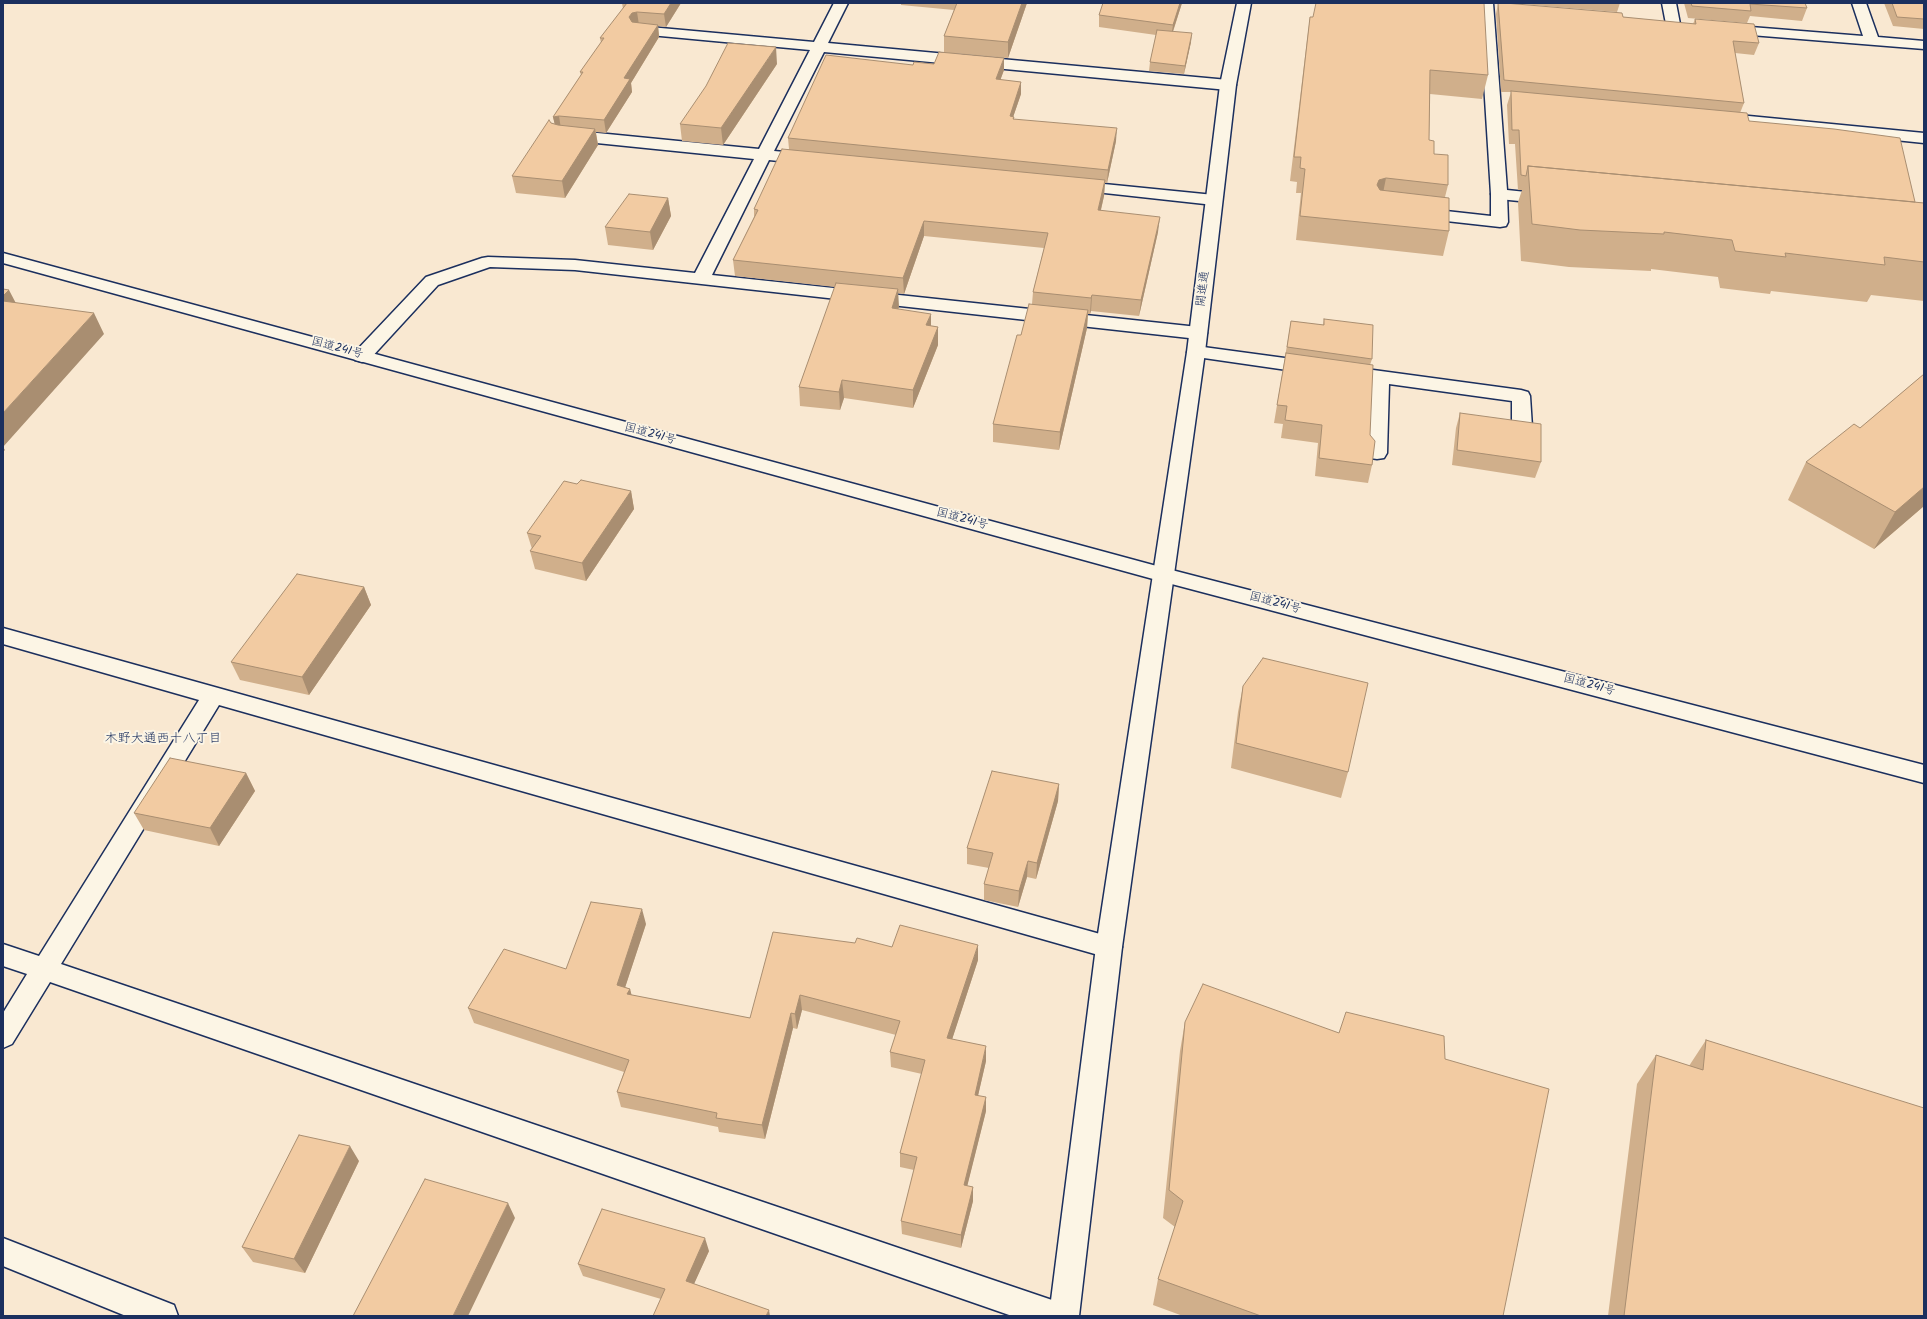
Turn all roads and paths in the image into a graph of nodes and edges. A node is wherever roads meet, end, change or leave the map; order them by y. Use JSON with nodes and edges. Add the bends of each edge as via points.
{"nodes":[{"id":1,"x":841,"y":3,"type":"edge"},
{"id":2,"x":1244,"y":3,"type":"edge"},
{"id":3,"x":1669,"y":3,"type":"edge"},
{"id":4,"x":1859,"y":3,"type":"edge"},
{"id":5,"x":1486,"y":6,"type":"edge"},
{"id":6,"x":1658,"y":23,"type":"edge"},
{"id":7,"x":1674,"y":24,"type":"junction"},
{"id":8,"x":1689,"y":26,"type":"edge"},
{"id":9,"x":1713,"y":28,"type":"edge"},
{"id":10,"x":639,"y":30,"type":"edge"},
{"id":11,"x":1872,"y":41,"type":"junction"},
{"id":12,"x":1924,"y":45,"type":"edge"},
{"id":13,"x":819,"y":47,"type":"junction"},
{"id":14,"x":1228,"y":85,"type":"junction"},
{"id":15,"x":1704,"y":117,"type":"edge"},
{"id":16,"x":561,"y":135,"type":"edge"},
{"id":17,"x":1924,"y":138,"type":"edge"},
{"id":18,"x":764,"y":155,"type":"junction"},
{"id":19,"x":819,"y":161,"type":"edge"},
{"id":20,"x":1056,"y":184,"type":"edge"},
{"id":21,"x":1499,"y":194,"type":"junction"},
{"id":22,"x":1214,"y":200,"type":"junction"},
{"id":23,"x":1562,"y":200,"type":"edge"},
{"id":24,"x":1405,"y":212,"type":"edge"},
{"id":25,"x":3,"y":258,"type":"edge"},
{"id":26,"x":701,"y":279,"type":"junction"},
{"id":27,"x":1198,"y":334,"type":"junction"},
{"id":28,"x":1196,"y":352,"type":"junction"},
{"id":29,"x":362,"y":356,"type":"junction"},
{"id":30,"x":1380,"y":377,"type":"junction"},
{"id":31,"x":1522,"y":427,"type":"edge"},
{"id":32,"x":1378,"y":453,"type":"dead end"},
{"id":33,"x":1164,"y":575,"type":"junction"},
{"id":34,"x":3,"y":636,"type":"edge"},
{"id":35,"x":214,"y":695,"type":"junction"},
{"id":36,"x":1924,"y":774,"type":"edge"},
{"id":37,"x":1109,"y":947,"type":"junction"},
{"id":38,"x":3,"y":955,"type":"edge"},
{"id":39,"x":44,"y":970,"type":"junction"},
{"id":40,"x":3,"y":1036,"type":"edge"},
{"id":41,"x":3,"y":1252,"type":"edge"},
{"id":42,"x":163,"y":1316,"type":"edge"},
{"id":43,"x":1055,"y":1316,"type":"edge"},
{"id":44,"x":1064,"y":1316,"type":"edge"}],
"edges":[{"from":1,"to":13,"type":"main road"},
{"from":2,"to":14,"type":"main road","name":"開進通"},
{"from":3,"to":7,"type":"main road"},
{"from":4,"to":11,"type":"main road"},
{"from":5,"to":21,"type":"main road","via":[[1499,97]]},
{"from":6,"to":7,"type":"main road"},
{"from":7,"to":8,"type":"main road"},
{"from":9,"to":11,"type":"main road"},
{"from":10,"to":13,"type":"main road"},
{"from":11,"to":12,"type":"main road"},
{"from":13,"to":14,"type":"main road"},
{"from":13,"to":18,"type":"main road"},
{"from":14,"to":22,"type":"main road","name":"開進通"},
{"from":15,"to":17,"type":"main road"},
{"from":16,"to":18,"type":"main road"},
{"from":18,"to":19,"type":"main road"},
{"from":18,"to":26,"type":"main road"},
{"from":20,"to":22,"type":"main road"},
{"from":21,"to":23,"type":"main road"},
{"from":21,"to":24,"type":"main road","via":[[1500,222]]},
{"from":22,"to":27,"type":"main road","name":"開進通"},
{"from":25,"to":29,"type":"main road","name":"国道241号"},
{"from":26,"to":27,"type":"main road"},
{"from":26,"to":29,"type":"main road","via":[[575,265],[488,262],[432,281]]},
{"from":27,"to":28,"type":"main road","name":"開進通"},
{"from":28,"to":30,"type":"main road"},
{"from":28,"to":33,"type":"main road","name":"開進通"},
{"from":29,"to":33,"type":"main road","name":"国道241号"},
{"from":30,"to":31,"type":"main road","via":[[1521,396]]},
{"from":30,"to":32,"type":"main road"},
{"from":33,"to":36,"type":"main road","name":"国道241号"},
{"from":33,"to":37,"type":"main road","name":"開進通"},
{"from":34,"to":35,"type":"main road"},
{"from":35,"to":37,"type":"main road"},
{"from":35,"to":39,"type":"main road"},
{"from":37,"to":44,"type":"main road","name":"開進通"},
{"from":38,"to":39,"type":"main road"},
{"from":39,"to":40,"type":"main road"},
{"from":39,"to":43,"type":"main road"},
{"from":41,"to":42,"type":"main road"}]}
